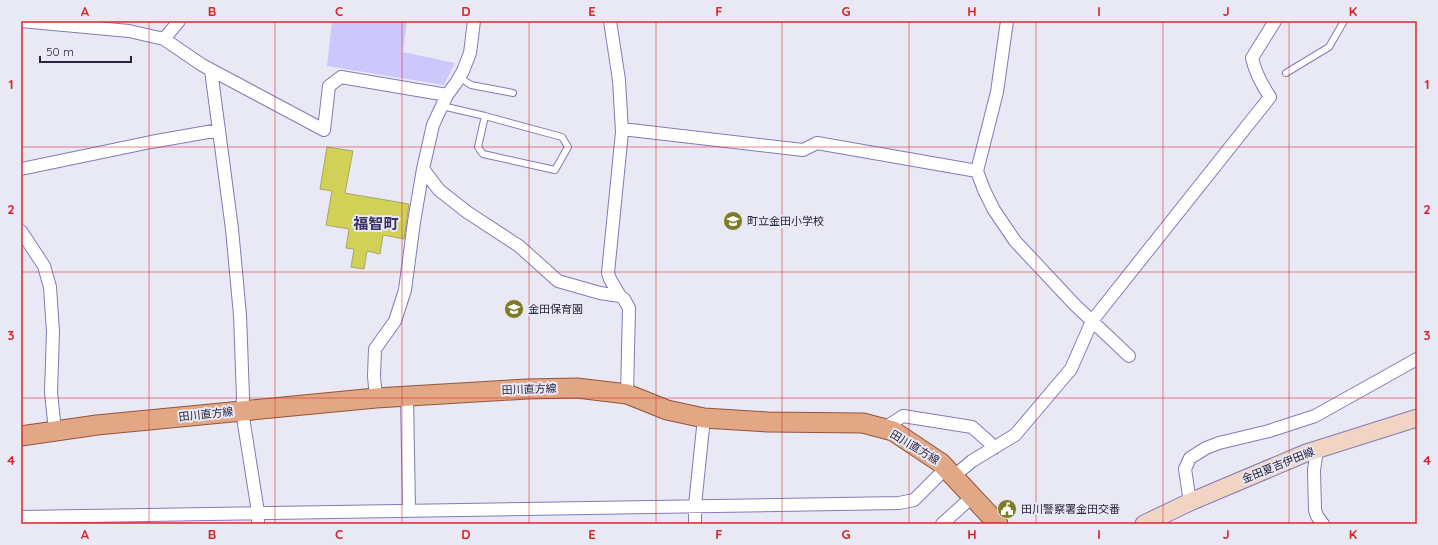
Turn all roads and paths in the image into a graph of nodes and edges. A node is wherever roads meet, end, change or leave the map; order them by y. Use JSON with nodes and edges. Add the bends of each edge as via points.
{"nodes":[{"id":1,"x":21,"y":21,"type":"edge"},
{"id":2,"x":179,"y":21,"type":"edge"},
{"id":3,"x":474,"y":21,"type":"edge"},
{"id":4,"x":610,"y":21,"type":"edge"},
{"id":5,"x":1007,"y":21,"type":"edge"},
{"id":6,"x":1275,"y":21,"type":"edge"},
{"id":7,"x":1344,"y":21,"type":"edge"},
{"id":8,"x":129,"y":26,"type":"edge"},
{"id":9,"x":164,"y":39,"type":"junction"},
{"id":10,"x":211,"y":70,"type":"junction"},
{"id":11,"x":1286,"y":73,"type":"dead end"},
{"id":12,"x":459,"y":77,"type":"junction"},
{"id":13,"x":513,"y":94,"type":"dead end"},
{"id":14,"x":447,"y":95,"type":"junction"},
{"id":15,"x":442,"y":106,"type":"junction"},
{"id":16,"x":485,"y":116,"type":"junction"},
{"id":17,"x":622,"y":129,"type":"junction"},
{"id":18,"x":219,"y":130,"type":"junction"},
{"id":19,"x":21,"y":169,"type":"edge"},
{"id":20,"x":423,"y":169,"type":"junction"},
{"id":21,"x":977,"y":171,"type":"junction"},
{"id":22,"x":21,"y":231,"type":"edge"},
{"id":23,"x":620,"y":296,"type":"junction"},
{"id":24,"x":1092,"y":321,"type":"junction"},
{"id":25,"x":1129,"y":356,"type":"dead end"},
{"id":26,"x":1417,"y":359,"type":"edge"},
{"id":27,"x":627,"y":394,"type":"junction"},
{"id":28,"x":407,"y":396,"type":"junction"},
{"id":29,"x":376,"y":398,"type":"junction"},
{"id":30,"x":242,"y":411,"type":"junction"},
{"id":31,"x":704,"y":418,"type":"junction"},
{"id":32,"x":1416,"y":420,"type":"edge"},
{"id":33,"x":883,"y":429,"type":"junction"},
{"id":34,"x":55,"y":431,"type":"junction"},
{"id":35,"x":21,"y":436,"type":"edge"},
{"id":36,"x":994,"y":448,"type":"junction"},
{"id":37,"x":1317,"y":450,"type":"junction"},
{"id":38,"x":950,"y":472,"type":"junction"},
{"id":39,"x":972,"y":497,"type":"junction"},
{"id":40,"x":1190,"y":502,"type":"junction"},
{"id":41,"x":695,"y":506,"type":"junction"},
{"id":42,"x":409,"y":510,"type":"junction"},
{"id":43,"x":21,"y":517,"type":"edge"},
{"id":44,"x":258,"y":518,"type":"edge"},
{"id":45,"x":695,"y":524,"type":"edge"},
{"id":46,"x":942,"y":524,"type":"edge"},
{"id":47,"x":998,"y":524,"type":"edge"},
{"id":48,"x":1144,"y":524,"type":"edge"},
{"id":49,"x":1323,"y":524,"type":"edge"}],
"edges":[{"from":1,"to":8,"type":"street"},
{"from":2,"to":9,"type":"street"},
{"from":3,"to":12,"type":"street","via":[[470,53]]},
{"from":4,"to":17,"type":"street","via":[[619,80]]},
{"from":5,"to":21,"type":"street","via":[[997,92]]},
{"from":6,"to":24,"type":"street","via":[[1252,58],[1263,86],[1270,96]]},
{"from":7,"to":11,"type":"lane","via":[[1329,47]]},
{"from":8,"to":9,"type":"street"},
{"from":9,"to":10,"type":"street"},
{"from":10,"to":14,"type":"street","via":[[324,130],[329,86],[341,77]]},
{"from":10,"to":18,"type":"street"},
{"from":12,"to":13,"type":"lane","via":[[471,85]]},
{"from":12,"to":14,"type":"street"},
{"from":14,"to":15,"type":"street"},
{"from":15,"to":16,"type":"lane"},
{"from":15,"to":20,"type":"street","via":[[433,125]]},
{"from":16,"to":16,"type":"lane","via":[[562,137],[568,147],[555,170],[483,154],[478,147]]},
{"from":17,"to":21,"type":"street","via":[[803,150],[817,143]]},
{"from":17,"to":23,"type":"street","via":[[608,273]]},
{"from":18,"to":19,"type":"street"},
{"from":18,"to":30,"type":"street","via":[[239,307]]},
{"from":20,"to":23,"type":"street","via":[[439,190],[518,246],[558,281]]},
{"from":20,"to":29,"type":"street","via":[[405,290],[395,321],[375,349]]},
{"from":21,"to":24,"type":"street","via":[[994,210],[1015,241]]},
{"from":22,"to":34,"type":"street","via":[[44,266],[50,287],[53,332],[51,392]]},
{"from":23,"to":27,"type":"street","via":[[629,308]]},
{"from":24,"to":25,"type":"street"},
{"from":24,"to":36,"type":"street","via":[[1071,369],[1015,435]]},
{"from":26,"to":40,"type":"street","via":[[1315,416],[1219,443],[1201,451],[1190,458],[1185,469]]},
{"from":27,"to":28,"type":"main road","name":"田川直方線","via":[[577,388]]},
{"from":27,"to":31,"type":"main road","name":"田川直方線","via":[[667,410]]},
{"from":28,"to":29,"type":"main road","name":"田川直方線"},
{"from":28,"to":42,"type":"street"},
{"from":29,"to":30,"type":"main road","name":"田川直方線"},
{"from":30,"to":34,"type":"main road","name":"田川直方線"},
{"from":30,"to":44,"type":"street"},
{"from":31,"to":33,"type":"main road","name":"田川直方線","via":[[863,423]]},
{"from":31,"to":41,"type":"street"},
{"from":32,"to":37,"type":"main road","name":"金田夏吉伊田線"},
{"from":33,"to":36,"type":"street","via":[[903,416],[972,427]]},
{"from":33,"to":38,"type":"main road","name":"田川直方線","via":[[893,432],[941,462]]},
{"from":34,"to":35,"type":"main road","name":"田川直方線"},
{"from":36,"to":38,"type":"street"},
{"from":37,"to":40,"type":"main road","name":"金田夏吉伊田線"},
{"from":37,"to":49,"type":"street","via":[[1314,470],[1315,510]]},
{"from":38,"to":39,"type":"main road","name":"田川直方線"},
{"from":38,"to":41,"type":"street","via":[[914,500],[899,503]]},
{"from":39,"to":46,"type":"street"},
{"from":39,"to":47,"type":"main road","name":"田川直方線"},
{"from":40,"to":48,"type":"main road","name":"金田夏吉伊田線"},
{"from":41,"to":42,"type":"street"},
{"from":41,"to":45,"type":"street"},
{"from":42,"to":44,"type":"street"},
{"from":43,"to":44,"type":"street"}]}
